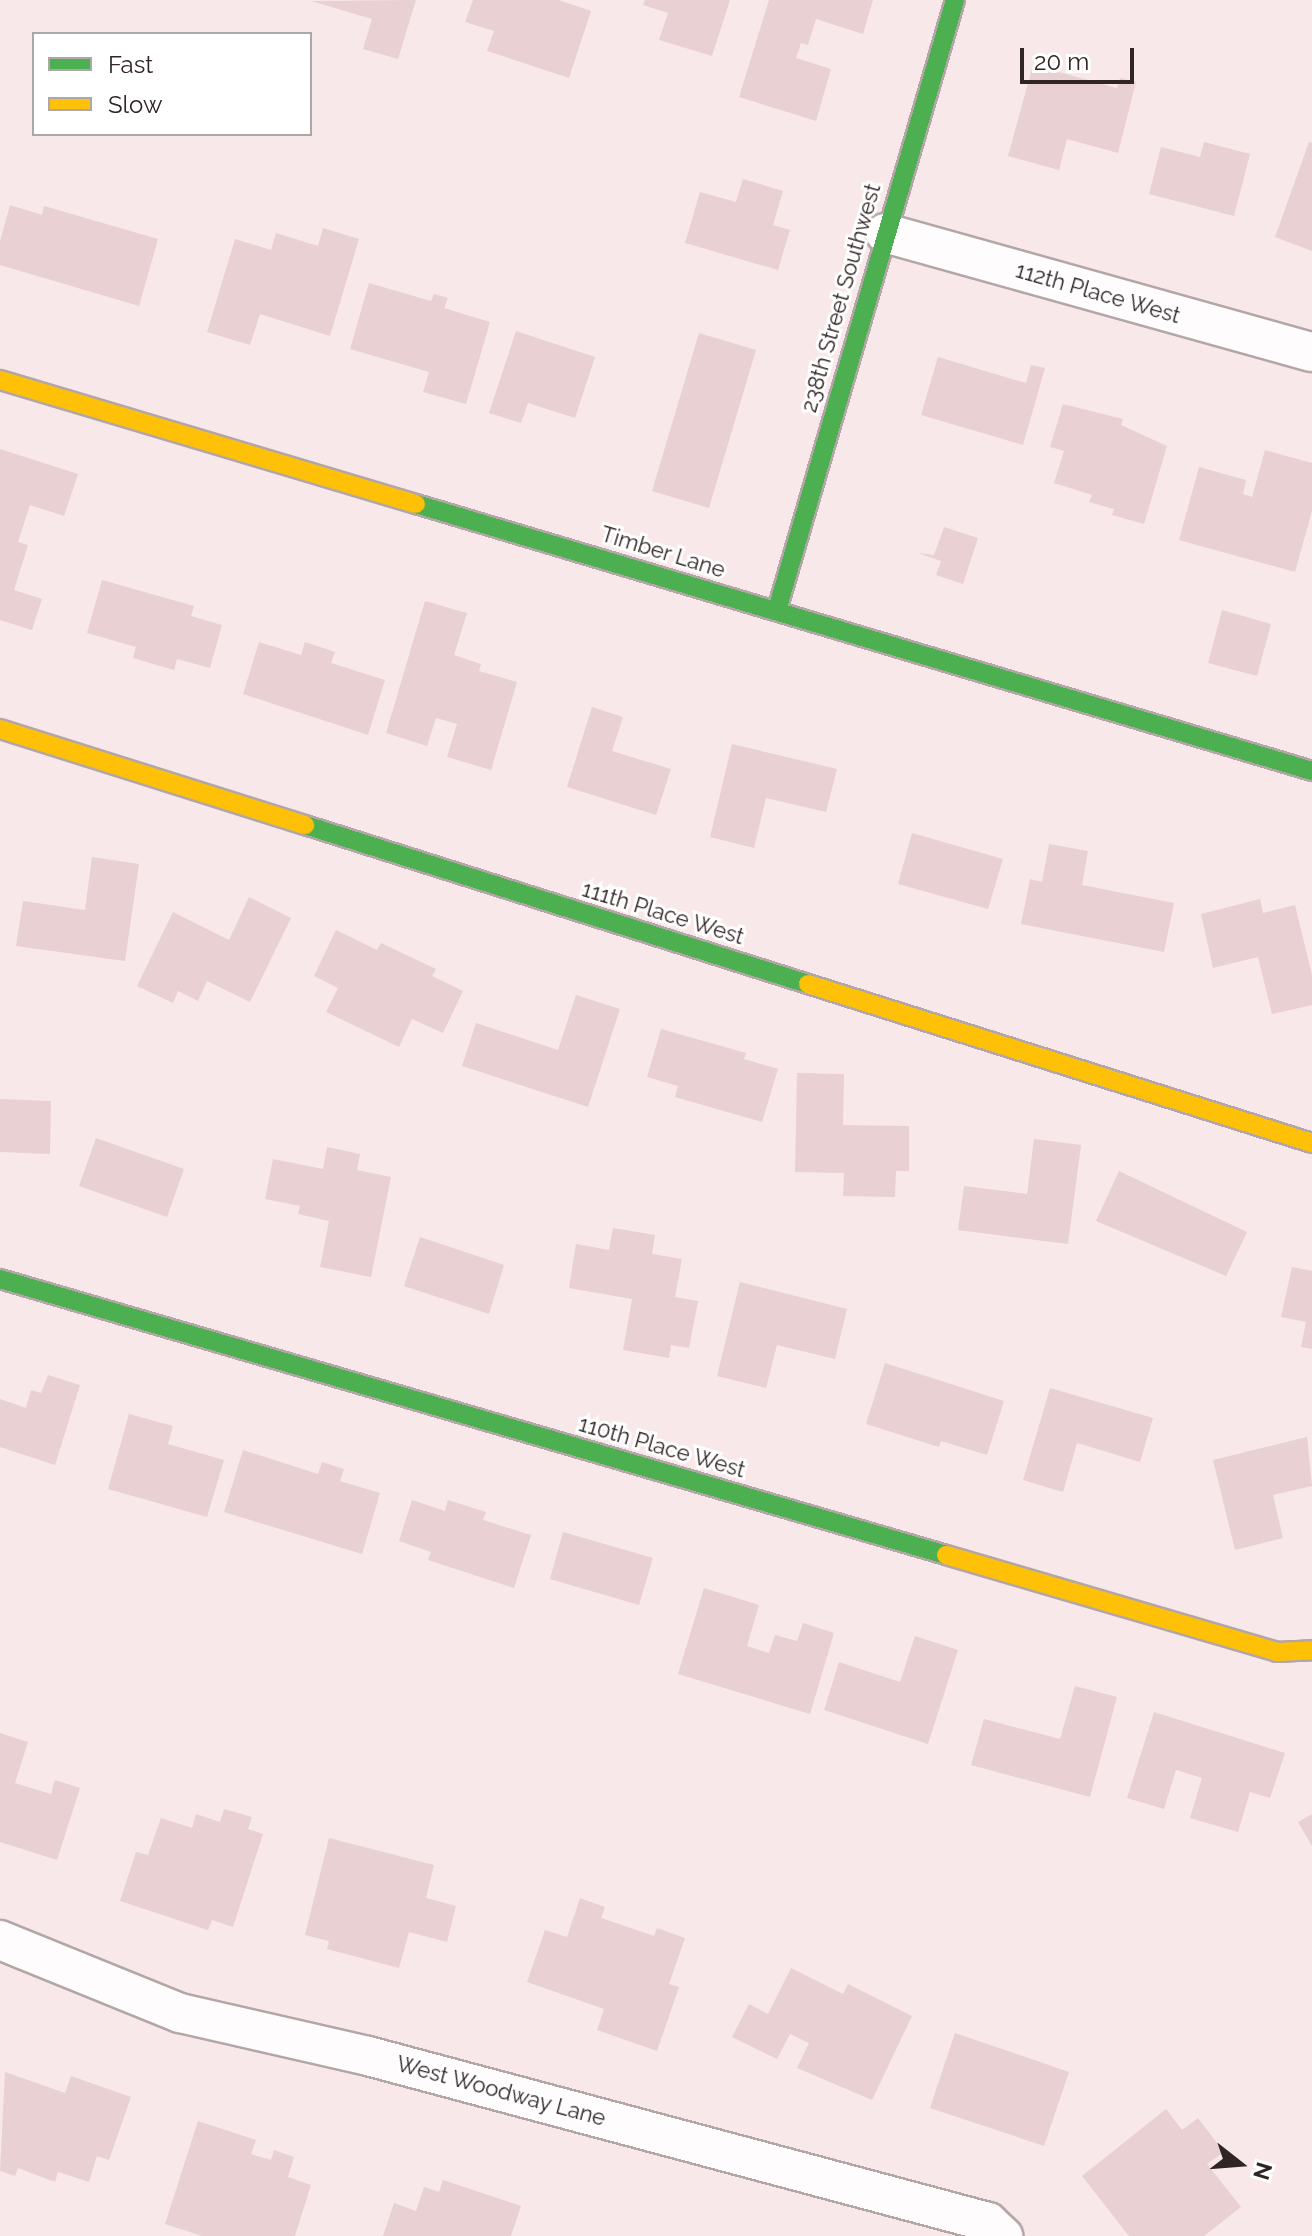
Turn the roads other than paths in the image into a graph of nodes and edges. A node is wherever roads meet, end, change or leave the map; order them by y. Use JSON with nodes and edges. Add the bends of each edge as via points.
{"nodes":[{"id":1,"x":955,"y":0,"type":"edge"},
{"id":2,"x":885,"y":233,"type":"junction"},
{"id":3,"x":1312,"y":352,"type":"edge"},
{"id":4,"x":0,"y":380,"type":"edge"},
{"id":5,"x":777,"y":610,"type":"junction"},
{"id":6,"x":0,"y":729,"type":"edge"},
{"id":7,"x":1312,"y":771,"type":"edge"},
{"id":8,"x":1312,"y":1143,"type":"edge"},
{"id":9,"x":0,"y":1279,"type":"edge"},
{"id":10,"x":1312,"y":1650,"type":"edge"},
{"id":11,"x":0,"y":1940,"type":"edge"},
{"id":12,"x":1003,"y":2236,"type":"edge"}],
"edges":[{"from":1,"to":2,"type":"street","name":"238th Street Southwest"},
{"from":2,"to":3,"type":"street","name":"112th Place West"},
{"from":2,"to":5,"type":"street","name":"238th Street Southwest"},
{"from":4,"to":5,"type":"street","name":"Timber Lane"},
{"from":5,"to":7,"type":"street","name":"Timber Lane"},
{"from":6,"to":8,"type":"street","name":"111th Place West"},
{"from":9,"to":10,"type":"street","name":"110th Place West","via":[[1277,1652]]},
{"from":11,"to":12,"type":"street","name":"West Woodway Lane","via":[[180,2013],[368,2056],[988,2222]]}]}
